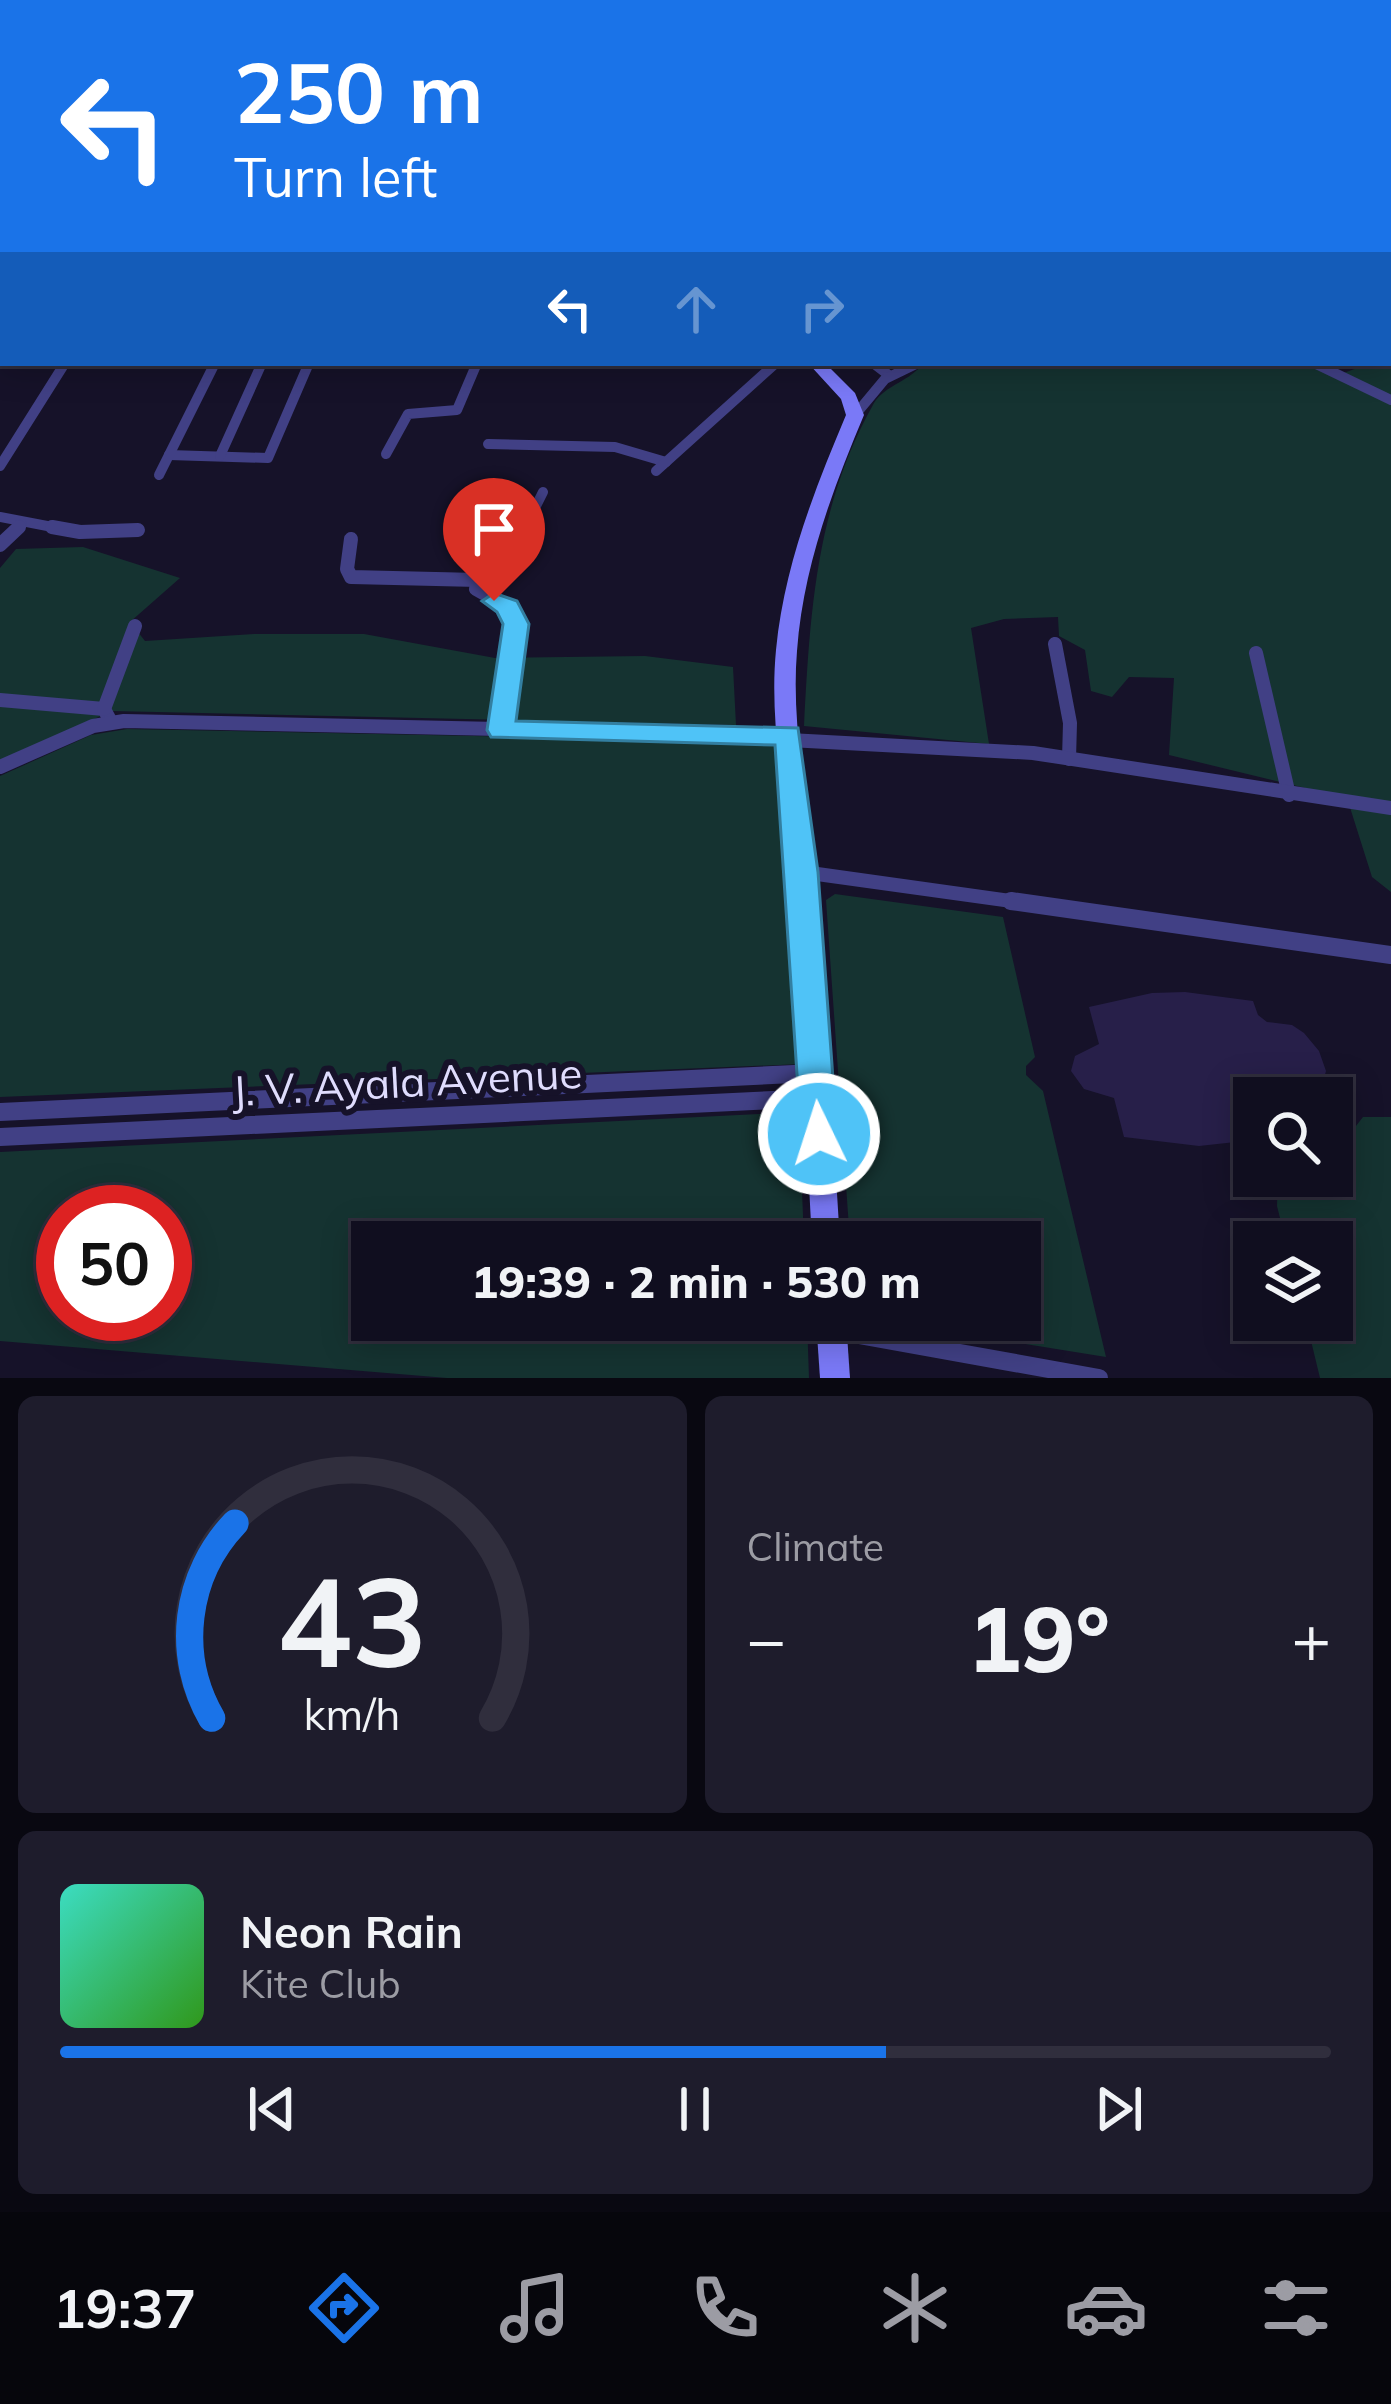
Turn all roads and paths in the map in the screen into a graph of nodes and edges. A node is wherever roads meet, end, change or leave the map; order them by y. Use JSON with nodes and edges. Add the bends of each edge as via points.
{"nodes":[{"id":1,"x":62,"y":366,"type":"edge"},
{"id":2,"x":214,"y":366,"type":"edge"},
{"id":3,"x":261,"y":366,"type":"edge"},
{"id":4,"x":308,"y":366,"type":"edge"},
{"id":5,"x":476,"y":366,"type":"edge"},
{"id":6,"x":773,"y":366,"type":"edge"},
{"id":7,"x":819,"y":366,"type":"edge"},
{"id":8,"x":877,"y":366,"type":"edge"},
{"id":9,"x":912,"y":366,"type":"edge"},
{"id":10,"x":1320,"y":366,"type":"edge"},
{"id":11,"x":890,"y":376,"type":"junction"},
{"id":12,"x":1391,"y":400,"type":"edge"},
{"id":13,"x":855,"y":415,"type":"junction"},
{"id":14,"x":488,"y":444,"type":"dead end"},
{"id":15,"x":386,"y":454,"type":"dead end"},
{"id":16,"x":169,"y":455,"type":"junction"},
{"id":17,"x":220,"y":456,"type":"junction"},
{"id":18,"x":1,"y":465,"type":"edge"},
{"id":19,"x":159,"y":475,"type":"dead end"},
{"id":20,"x":543,"y":492,"type":"dead end"},
{"id":21,"x":0,"y":517,"type":"edge"},
{"id":22,"x":22,"y":524,"type":"junction"},
{"id":23,"x":138,"y":530,"type":"dead end"},
{"id":24,"x":351,"y":539,"type":"dead end"},
{"id":25,"x":0,"y":545,"type":"edge"},
{"id":26,"x":478,"y":580,"type":"junction"},
{"id":27,"x":135,"y":626,"type":"dead end"},
{"id":28,"x":1055,"y":644,"type":"dead end"},
{"id":29,"x":1256,"y":653,"type":"dead end"},
{"id":30,"x":0,"y":700,"type":"edge"},
{"id":31,"x":108,"y":715,"type":"junction"},
{"id":32,"x":501,"y":730,"type":"junction"},
{"id":33,"x":789,"y":738,"type":"junction"},
{"id":34,"x":1069,"y":759,"type":"junction"},
{"id":35,"x":0,"y":767,"type":"edge"},
{"id":36,"x":1289,"y":796,"type":"junction"},
{"id":37,"x":1391,"y":808,"type":"edge"},
{"id":38,"x":802,"y":872,"type":"junction"},
{"id":39,"x":1391,"y":956,"type":"edge"},
{"id":40,"x":815,"y":1073,"type":"junction"},
{"id":41,"x":817,"y":1098,"type":"junction"},
{"id":42,"x":266,"y":1099,"type":"junction"},
{"id":43,"x":0,"y":1112,"type":"edge"},
{"id":44,"x":262,"y":1124,"type":"junction"},
{"id":45,"x":0,"y":1137,"type":"edge"},
{"id":46,"x":825,"y":1221,"type":"edge"},
{"id":47,"x":832,"y":1341,"type":"edge"},
{"id":48,"x":912,"y":1341,"type":"edge"},
{"id":49,"x":835,"y":1378,"type":"edge"},
{"id":50,"x":1099,"y":1378,"type":"edge"}],
"edges":[{"from":1,"to":18,"type":"street"},
{"from":2,"to":16,"type":"street"},
{"from":3,"to":17,"type":"street"},
{"from":4,"to":17,"type":"street","via":[[268,458]]},
{"from":5,"to":15,"type":"street","via":[[457,410],[408,414]]},
{"from":6,"to":14,"type":"street","via":[[661,467],[615,447]]},
{"from":7,"to":13,"type":"main road"},
{"from":8,"to":11,"type":"street"},
{"from":9,"to":11,"type":"street"},
{"from":10,"to":12,"type":"street"},
{"from":11,"to":13,"type":"street"},
{"from":13,"to":33,"type":"main road","via":[[817,506],[794,595]]},
{"from":16,"to":17,"type":"street"},
{"from":16,"to":19,"type":"street"},
{"from":20,"to":26,"type":"street","via":[[523,530],[505,540]]},
{"from":21,"to":22,"type":"street"},
{"from":22,"to":23,"type":"street"},
{"from":22,"to":25,"type":"street"},
{"from":24,"to":26,"type":"street","via":[[351,577]]},
{"from":26,"to":32,"type":"street","via":[[478,592],[508,607],[516,624]]},
{"from":27,"to":31,"type":"street"},
{"from":28,"to":34,"type":"street"},
{"from":29,"to":36,"type":"street"},
{"from":30,"to":31,"type":"street"},
{"from":31,"to":32,"type":"street"},
{"from":31,"to":35,"type":"street"},
{"from":32,"to":33,"type":"street"},
{"from":33,"to":34,"type":"street"},
{"from":33,"to":38,"type":"main road"},
{"from":34,"to":36,"type":"street"},
{"from":36,"to":37,"type":"street"},
{"from":38,"to":39,"type":"street"},
{"from":38,"to":40,"type":"main road"},
{"from":40,"to":41,"type":"main road"},
{"from":40,"to":42,"type":"street","name":"J. V. Ayala Avenue"},
{"from":41,"to":44,"type":"street","name":"J. V. Ayala Avenue"},
{"from":41,"to":46,"type":"main road"},
{"from":42,"to":43,"type":"street","name":"J. V. Ayala Avenue"},
{"from":42,"to":44,"type":"street"},
{"from":44,"to":45,"type":"street","name":"J. V. Ayala Avenue"},
{"from":47,"to":49,"type":"main road"},
{"from":48,"to":50,"type":"street"}]}
